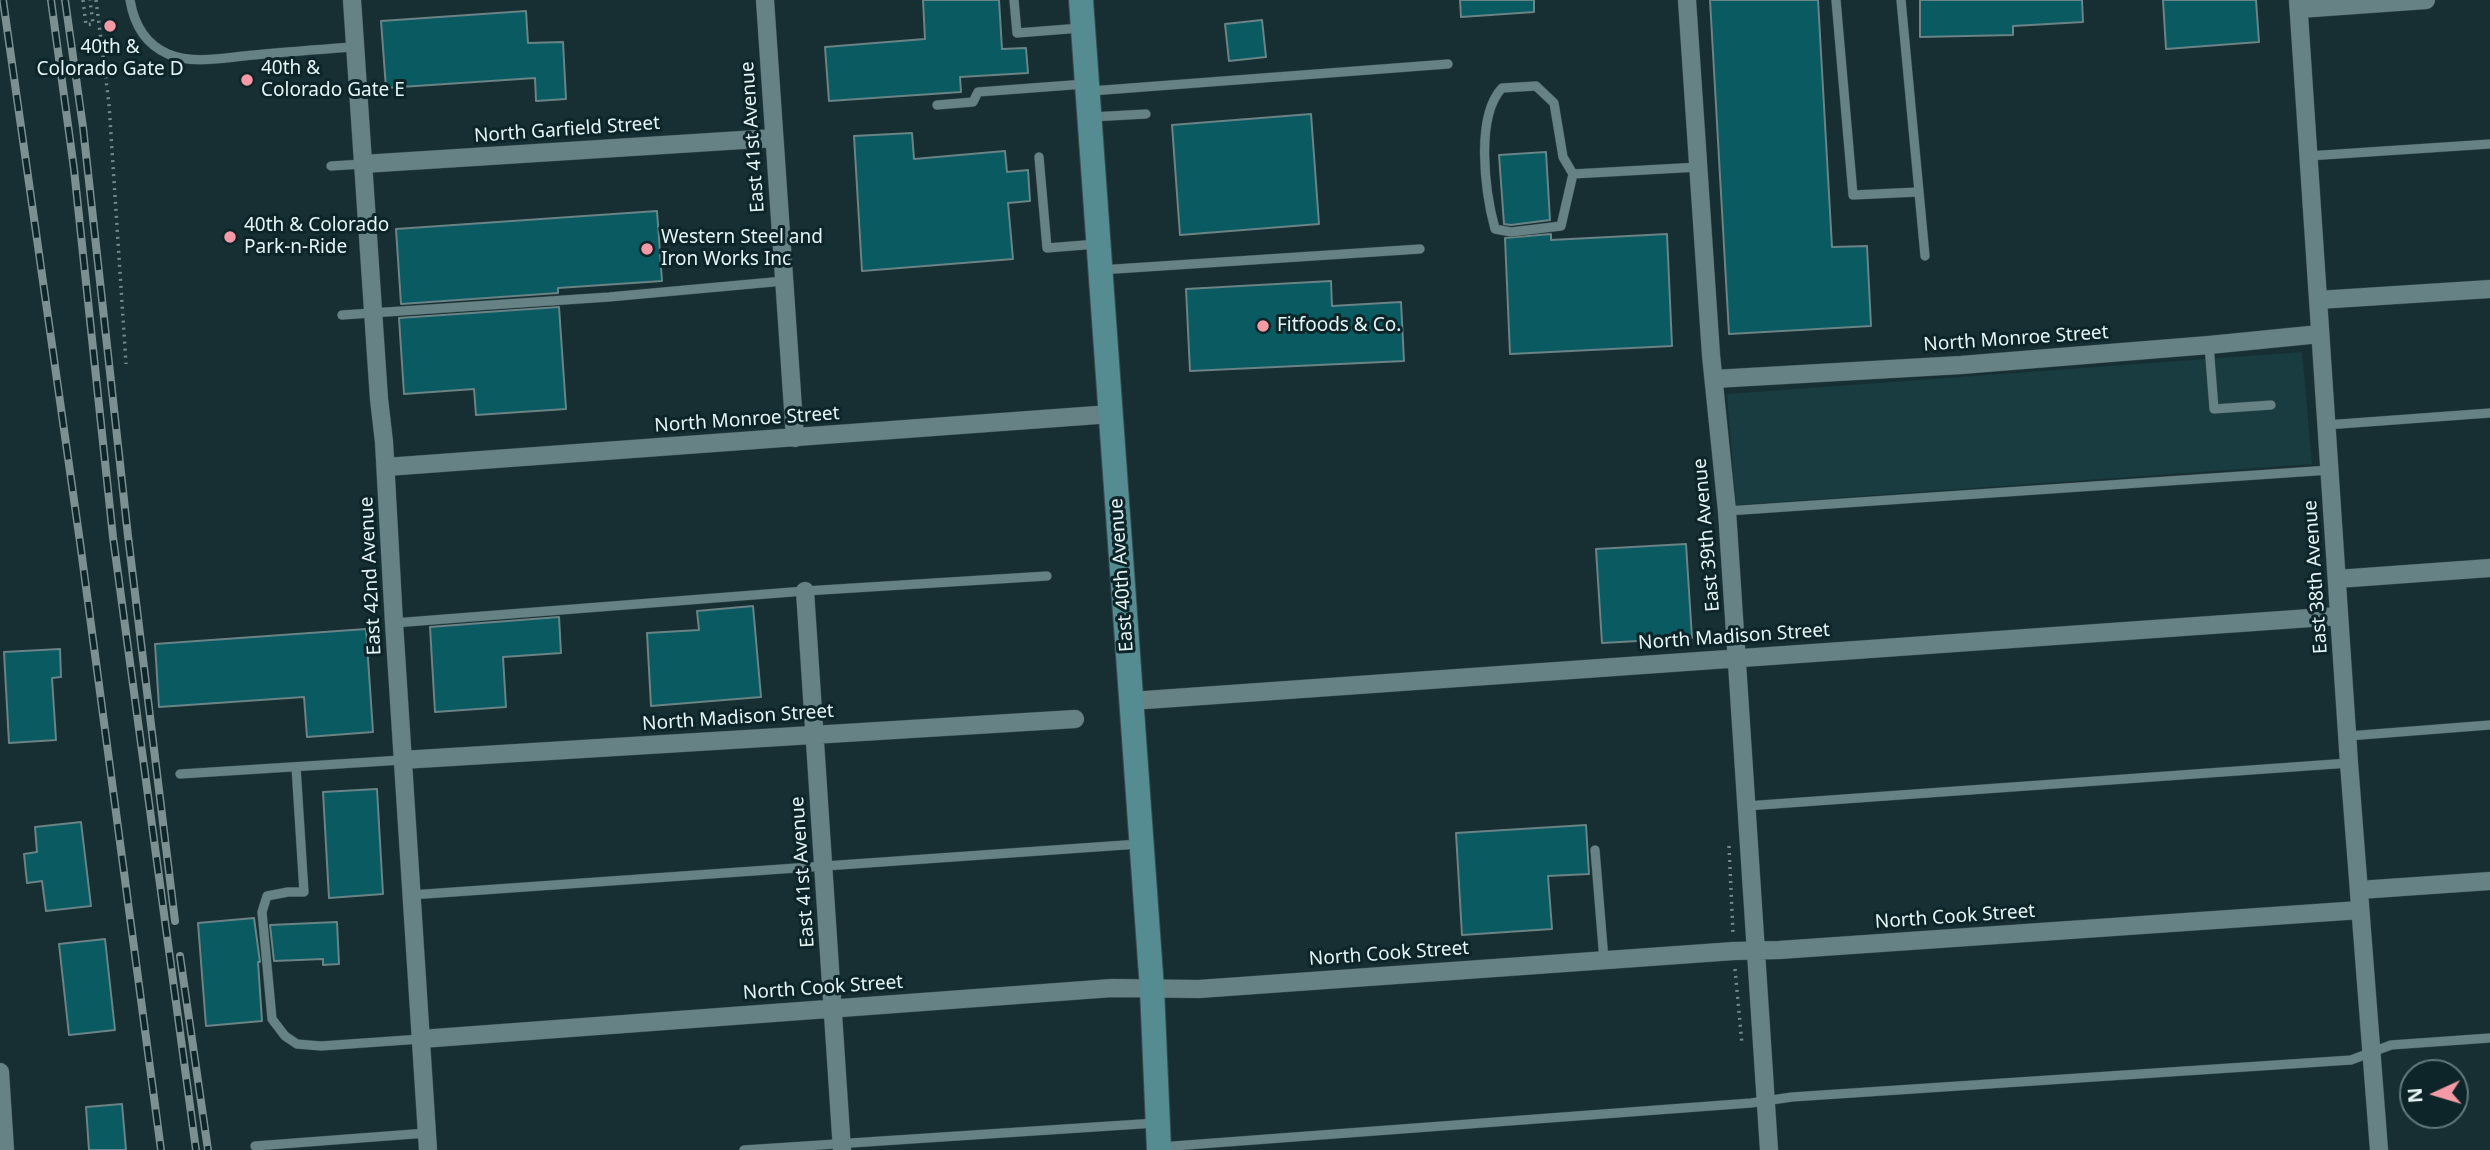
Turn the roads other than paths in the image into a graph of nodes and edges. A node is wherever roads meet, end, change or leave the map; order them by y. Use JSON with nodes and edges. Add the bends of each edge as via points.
{"nodes":[{"id":1,"x":130,"y":0,"type":"edge"},
{"id":2,"x":352,"y":0,"type":"edge"},
{"id":3,"x":765,"y":0,"type":"edge"},
{"id":4,"x":1014,"y":0,"type":"edge"},
{"id":5,"x":1081,"y":0,"type":"edge"},
{"id":6,"x":1687,"y":0,"type":"edge"},
{"id":7,"x":1836,"y":0,"type":"edge"},
{"id":8,"x":1901,"y":0,"type":"edge"},
{"id":9,"x":2426,"y":0,"type":"edge"},
{"id":10,"x":2299,"y":5,"type":"edge"},
{"id":11,"x":1083,"y":28,"type":"junction"},
{"id":12,"x":355,"y":47,"type":"junction"},
{"id":13,"x":1448,"y":64,"type":"dead end"},
{"id":14,"x":1087,"y":88,"type":"junction"},
{"id":15,"x":937,"y":105,"type":"dead end"},
{"id":16,"x":1146,"y":114,"type":"dead end"},
{"id":17,"x":1090,"y":117,"type":"junction"},
{"id":18,"x":774,"y":138,"type":"junction"},
{"id":19,"x":2490,"y":144,"type":"edge"},
{"id":20,"x":2308,"y":156,"type":"junction"},
{"id":21,"x":1039,"y":157,"type":"dead end"},
{"id":22,"x":363,"y":164,"type":"junction"},
{"id":23,"x":331,"y":166,"type":"dead end"},
{"id":24,"x":1699,"y":167,"type":"junction"},
{"id":25,"x":1573,"y":174,"type":"junction"},
{"id":26,"x":1918,"y":192,"type":"junction"},
{"id":27,"x":1098,"y":244,"type":"junction"},
{"id":28,"x":1420,"y":249,"type":"dead end"},
{"id":29,"x":1925,"y":256,"type":"dead end"},
{"id":30,"x":1100,"y":270,"type":"junction"},
{"id":31,"x":784,"y":281,"type":"junction"},
{"id":32,"x":2490,"y":289,"type":"edge"},
{"id":33,"x":2318,"y":300,"type":"junction"},
{"id":34,"x":374,"y":312,"type":"junction"},
{"id":35,"x":342,"y":315,"type":"dead end"},
{"id":36,"x":2320,"y":334,"type":"junction"},
{"id":37,"x":2209,"y":345,"type":"junction"},
{"id":38,"x":1714,"y":379,"type":"junction"},
{"id":39,"x":2271,"y":405,"type":"dead end"},
{"id":40,"x":2490,"y":413,"type":"edge"},
{"id":41,"x":1111,"y":414,"type":"junction"},
{"id":42,"x":2326,"y":425,"type":"junction"},
{"id":43,"x":796,"y":438,"type":"junction"},
{"id":44,"x":386,"y":467,"type":"junction"},
{"id":45,"x":2330,"y":470,"type":"junction"},
{"id":46,"x":1727,"y":511,"type":"junction"},
{"id":47,"x":2490,"y":568,"type":"edge"},
{"id":48,"x":1047,"y":576,"type":"dead end"},
{"id":49,"x":2337,"y":579,"type":"junction"},
{"id":50,"x":805,"y":591,"type":"junction"},
{"id":51,"x":2339,"y":616,"type":"junction"},
{"id":52,"x":394,"y":623,"type":"junction"},
{"id":53,"x":1737,"y":657,"type":"junction"},
{"id":54,"x":1131,"y":701,"type":"junction"},
{"id":55,"x":1076,"y":719,"type":"dead end"},
{"id":56,"x":2490,"y":725,"type":"edge"},
{"id":57,"x":815,"y":735,"type":"junction"},
{"id":58,"x":2348,"y":736,"type":"junction"},
{"id":59,"x":402,"y":760,"type":"junction"},
{"id":60,"x":2349,"y":763,"type":"junction"},
{"id":61,"x":296,"y":767,"type":"junction"},
{"id":62,"x":180,"y":774,"type":"dead end"},
{"id":63,"x":1746,"y":806,"type":"junction"},
{"id":64,"x":1142,"y":844,"type":"junction"},
{"id":65,"x":1595,"y":850,"type":"dead end"},
{"id":66,"x":823,"y":866,"type":"junction"},
{"id":67,"x":2490,"y":881,"type":"edge"},
{"id":68,"x":2359,"y":890,"type":"junction"},
{"id":69,"x":411,"y":895,"type":"junction"},
{"id":70,"x":2360,"y":911,"type":"junction"},
{"id":71,"x":1756,"y":950,"type":"junction"},
{"id":72,"x":1604,"y":960,"type":"junction"},
{"id":73,"x":1152,"y":989,"type":"junction"},
{"id":74,"x":833,"y":1008,"type":"junction"},
{"id":75,"x":2490,"y":1038,"type":"edge"},
{"id":76,"x":421,"y":1040,"type":"junction"},
{"id":77,"x":2373,"y":1052,"type":"junction"},
{"id":78,"x":0,"y":1072,"type":"edge"},
{"id":79,"x":1766,"y":1101,"type":"junction"},
{"id":80,"x":1158,"y":1140,"type":"edge"},
{"id":81,"x":428,"y":1141,"type":"edge"},
{"id":82,"x":255,"y":1146,"type":"dead end"},
{"id":83,"x":842,"y":1146,"type":"edge"},
{"id":84,"x":5,"y":1150,"type":"edge"},
{"id":85,"x":744,"y":1150,"type":"edge"},
{"id":86,"x":1769,"y":1150,"type":"edge"},
{"id":87,"x":2379,"y":1150,"type":"edge"}],
"edges":[{"from":1,"to":12,"type":"lane","via":[[145,38],[178,57]]},
{"from":2,"to":12,"type":"street","name":"East 42nd Avenue"},
{"from":3,"to":18,"type":"street","name":"East 41st Avenue"},
{"from":4,"to":11,"type":"lane","via":[[1017,33]]},
{"from":5,"to":11,"type":"street","name":"East 40th Avenue"},
{"from":6,"to":24,"type":"street","name":"East 39th Avenue"},
{"from":7,"to":26,"type":"lane","via":[[1853,195]]},
{"from":8,"to":26,"type":"lane"},
{"from":9,"to":10,"type":"street"},
{"from":10,"to":20,"type":"street","name":"East 38th Avenue"},
{"from":11,"to":14,"type":"street","name":"East 40th Avenue"},
{"from":12,"to":22,"type":"street","name":"East 42nd Avenue"},
{"from":13,"to":14,"type":"lane"},
{"from":14,"to":15,"type":"lane","via":[[978,92],[973,102]]},
{"from":14,"to":17,"type":"street","name":"East 40th Avenue"},
{"from":16,"to":17,"type":"lane"},
{"from":17,"to":27,"type":"street","name":"East 40th Avenue"},
{"from":18,"to":22,"type":"street","name":"North Garfield Street"},
{"from":18,"to":31,"type":"street","name":"East 41st Avenue"},
{"from":19,"to":20,"type":"lane"},
{"from":20,"to":33,"type":"street","name":"East 38th Avenue"},
{"from":21,"to":27,"type":"lane","via":[[1047,248]]},
{"from":22,"to":23,"type":"lane"},
{"from":22,"to":34,"type":"street","name":"East 42nd Avenue"},
{"from":24,"to":25,"type":"lane"},
{"from":24,"to":38,"type":"street","name":"East 39th Avenue"},
{"from":25,"to":25,"type":"lane","via":[[1563,157],[1554,103],[1536,86],[1502,88],[1488,109],[1484,170],[1495,229],[1511,232],[1561,226]]},
{"from":26,"to":29,"type":"lane"},
{"from":27,"to":30,"type":"street","name":"East 40th Avenue"},
{"from":28,"to":30,"type":"lane"},
{"from":30,"to":41,"type":"street","name":"East 40th Avenue"},
{"from":31,"to":34,"type":"lane"},
{"from":31,"to":43,"type":"street","name":"East 41st Avenue"},
{"from":32,"to":33,"type":"street"},
{"from":33,"to":36,"type":"street","name":"East 38th Avenue"},
{"from":34,"to":35,"type":"lane"},
{"from":34,"to":44,"type":"street","name":"East 42nd Avenue"},
{"from":36,"to":37,"type":"street","name":"North Monroe Street"},
{"from":36,"to":42,"type":"street","name":"East 38th Avenue"},
{"from":37,"to":38,"type":"street","name":"North Monroe Street"},
{"from":37,"to":39,"type":"lane","via":[[2214,409]]},
{"from":38,"to":46,"type":"street","name":"East 39th Avenue"},
{"from":40,"to":42,"type":"lane"},
{"from":41,"to":43,"type":"street","name":"North Monroe Street"},
{"from":41,"to":54,"type":"street","name":"East 40th Avenue"},
{"from":42,"to":45,"type":"street","name":"East 38th Avenue"},
{"from":43,"to":44,"type":"street","name":"North Monroe Street"},
{"from":44,"to":52,"type":"street","name":"East 42nd Avenue"},
{"from":45,"to":46,"type":"lane"},
{"from":45,"to":49,"type":"street","name":"East 38th Avenue"},
{"from":46,"to":53,"type":"street","name":"East 39th Avenue"},
{"from":47,"to":49,"type":"street"},
{"from":48,"to":50,"type":"lane"},
{"from":49,"to":51,"type":"street","name":"East 38th Avenue"},
{"from":50,"to":52,"type":"lane"},
{"from":50,"to":57,"type":"street","name":"East 41st Avenue"},
{"from":51,"to":53,"type":"street","name":"North Madison Street"},
{"from":51,"to":58,"type":"street","name":"East 38th Avenue"},
{"from":52,"to":59,"type":"street","name":"East 42nd Avenue"},
{"from":53,"to":54,"type":"street","name":"North Madison Street"},
{"from":53,"to":63,"type":"street","name":"East 39th Avenue"},
{"from":54,"to":64,"type":"street","name":"East 40th Avenue"},
{"from":55,"to":57,"type":"street","name":"North Madison Street"},
{"from":56,"to":58,"type":"lane"},
{"from":57,"to":59,"type":"street","name":"North Madison Street"},
{"from":57,"to":66,"type":"street","name":"East 41st Avenue"},
{"from":58,"to":60,"type":"street","name":"East 38th Avenue"},
{"from":59,"to":61,"type":"lane"},
{"from":59,"to":69,"type":"street","name":"East 42nd Avenue"},
{"from":60,"to":63,"type":"lane"},
{"from":60,"to":68,"type":"street","name":"East 38th Avenue"},
{"from":61,"to":62,"type":"lane"},
{"from":61,"to":76,"type":"lane","via":[[304,892],[267,896],[262,912],[272,1018],[297,1044]]},
{"from":63,"to":71,"type":"street","name":"East 39th Avenue"},
{"from":64,"to":66,"type":"lane"},
{"from":64,"to":73,"type":"street","name":"East 40th Avenue"},
{"from":65,"to":72,"type":"lane"},
{"from":66,"to":69,"type":"lane"},
{"from":66,"to":74,"type":"street","name":"East 41st Avenue"},
{"from":67,"to":68,"type":"street"},
{"from":68,"to":70,"type":"street","name":"East 38th Avenue"},
{"from":69,"to":76,"type":"street","name":"East 42nd Avenue"},
{"from":70,"to":71,"type":"street","name":"North Cook Street"},
{"from":70,"to":77,"type":"street","name":"East 38th Avenue"},
{"from":71,"to":72,"type":"street","name":"North Cook Street"},
{"from":71,"to":79,"type":"street","name":"East 39th Avenue"},
{"from":72,"to":73,"type":"street","name":"North Cook Street"},
{"from":73,"to":74,"type":"street","name":"North Cook Street"},
{"from":73,"to":80,"type":"street","name":"East 40th Avenue"},
{"from":74,"to":76,"type":"street","name":"North Cook Street"},
{"from":74,"to":83,"type":"street","name":"East 41st Avenue"},
{"from":75,"to":77,"type":"lane","via":[[2391,1045]]},
{"from":76,"to":81,"type":"street","name":"East 42nd Avenue"},
{"from":77,"to":79,"type":"lane","via":[[2351,1060]]},
{"from":77,"to":87,"type":"street","name":"East 38th Avenue"},
{"from":78,"to":84,"type":"street"},
{"from":79,"to":80,"type":"lane"},
{"from":79,"to":86,"type":"street","name":"East 39th Avenue"},
{"from":80,"to":83,"type":"lane"},
{"from":81,"to":82,"type":"lane"},
{"from":83,"to":85,"type":"lane"}]}
